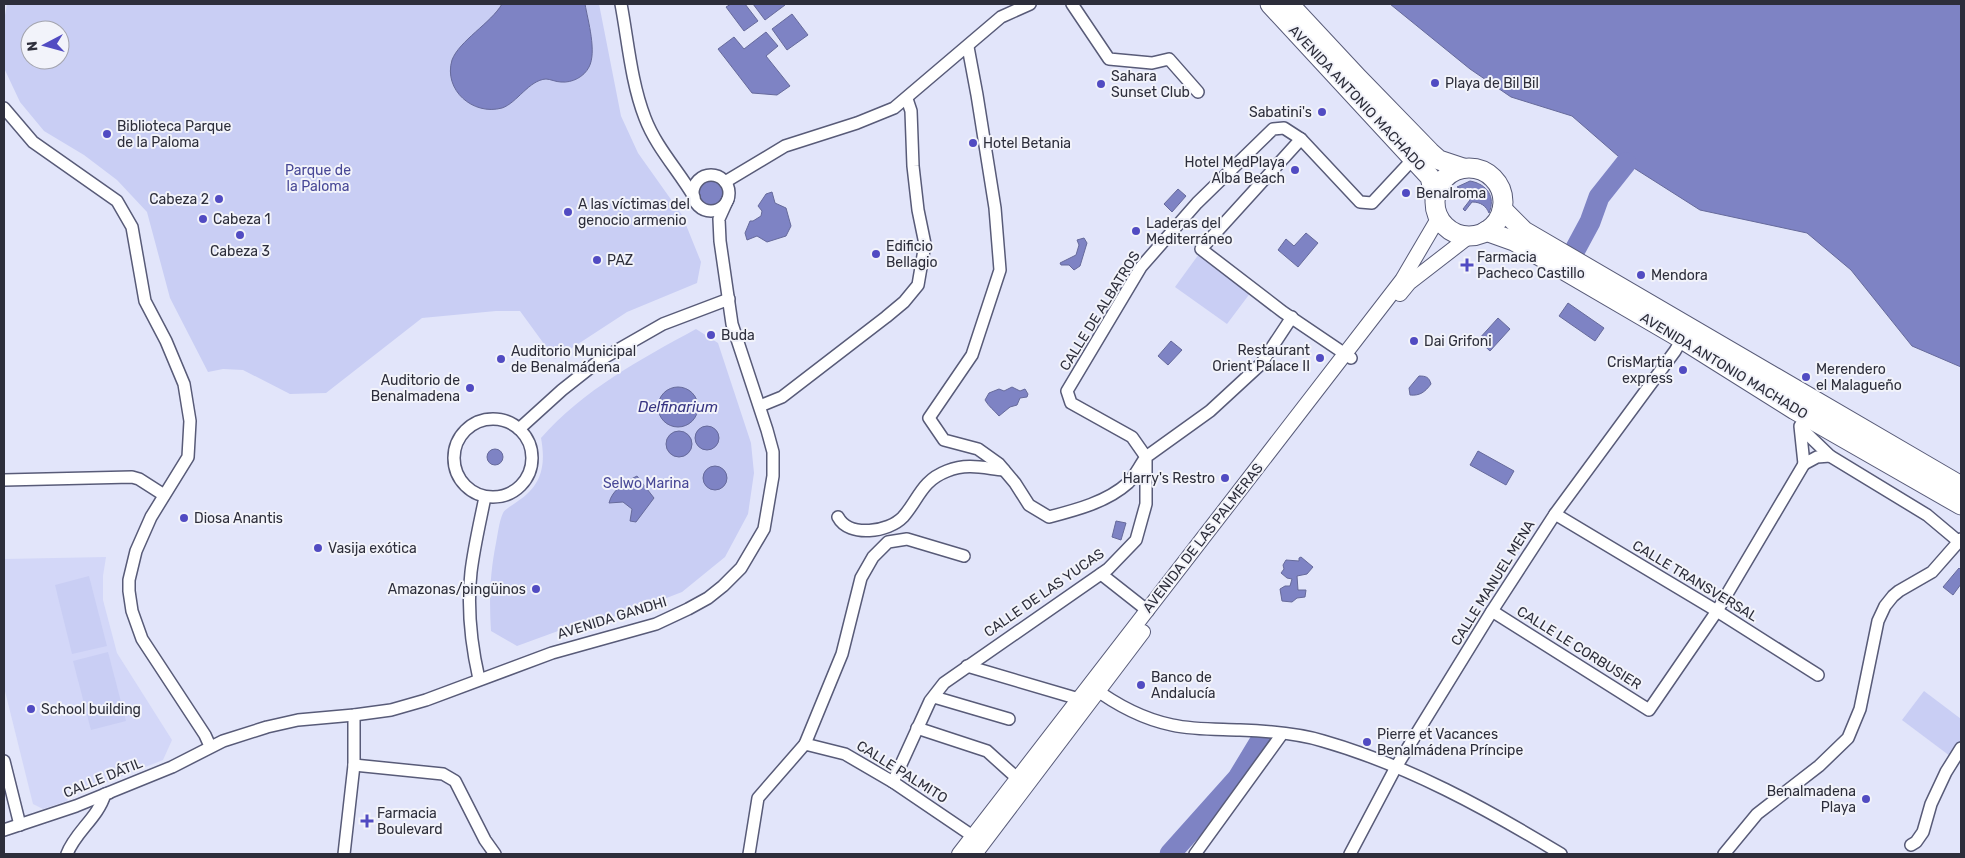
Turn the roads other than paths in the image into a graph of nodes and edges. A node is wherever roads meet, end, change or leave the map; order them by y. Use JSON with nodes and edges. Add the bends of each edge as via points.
{"nodes":[{"id":1,"x":621,"y":4,"type":"edge"},
{"id":2,"x":1030,"y":4,"type":"edge"},
{"id":3,"x":1072,"y":4,"type":"edge"},
{"id":4,"x":1270,"y":4,"type":"edge"},
{"id":5,"x":1289,"y":4,"type":"edge"},
{"id":6,"x":968,"y":47,"type":"junction"},
{"id":7,"x":1198,"y":92,"type":"dead end"},
{"id":8,"x":907,"y":99,"type":"junction"},
{"id":9,"x":4,"y":108,"type":"edge"},
{"id":10,"x":1302,"y":139,"type":"junction"},
{"id":11,"x":1412,"y":158,"type":"junction"},
{"id":12,"x":674,"y":166,"type":"junction"},
{"id":13,"x":1463,"y":168,"type":"junction"},
{"id":14,"x":698,"y":181,"type":"junction"},
{"id":15,"x":725,"y":182,"type":"junction"},
{"id":16,"x":694,"y":197,"type":"junction"},
{"id":17,"x":1435,"y":198,"type":"junction"},
{"id":18,"x":728,"y":199,"type":"junction"},
{"id":19,"x":704,"y":209,"type":"junction"},
{"id":20,"x":1502,"y":209,"type":"junction"},
{"id":21,"x":1439,"y":217,"type":"junction"},
{"id":22,"x":1479,"y":233,"type":"junction"},
{"id":23,"x":720,"y":241,"type":"junction"},
{"id":24,"x":730,"y":299,"type":"junction"},
{"id":25,"x":1288,"y":314,"type":"junction"},
{"id":26,"x":1682,"y":339,"type":"junction"},
{"id":27,"x":1348,"y":356,"type":"junction"},
{"id":28,"x":760,"y":406,"type":"junction"},
{"id":29,"x":1798,"y":419,"type":"junction"},
{"id":30,"x":519,"y":429,"type":"junction"},
{"id":31,"x":1830,"y":456,"type":"junction"},
{"id":32,"x":1146,"y":457,"type":"junction"},
{"id":33,"x":1804,"y":464,"type":"junction"},
{"id":34,"x":1004,"y":470,"type":"junction"},
{"id":35,"x":4,"y":480,"type":"edge"},
{"id":36,"x":1957,"y":484,"type":"edge"},
{"id":37,"x":164,"y":494,"type":"junction"},
{"id":38,"x":485,"y":496,"type":"junction"},
{"id":39,"x":1961,"y":505,"type":"edge"},
{"id":40,"x":1555,"y":514,"type":"junction"},
{"id":41,"x":838,"y":518,"type":"dead end"},
{"id":42,"x":1959,"y":540,"type":"edge"},
{"id":43,"x":964,"y":556,"type":"dead end"},
{"id":44,"x":1100,"y":574,"type":"junction"},
{"id":45,"x":1148,"y":610,"type":"junction"},
{"id":46,"x":1492,"y":611,"type":"junction"},
{"id":47,"x":1716,"y":611,"type":"junction"},
{"id":48,"x":967,"y":666,"type":"junction"},
{"id":49,"x":1818,"y":675,"type":"dead end"},
{"id":50,"x":479,"y":679,"type":"junction"},
{"id":51,"x":1094,"y":688,"type":"junction"},
{"id":52,"x":934,"y":697,"type":"junction"},
{"id":53,"x":1079,"y":700,"type":"junction"},
{"id":54,"x":354,"y":716,"type":"junction"},
{"id":55,"x":1009,"y":719,"type":"dead end"},
{"id":56,"x":918,"y":728,"type":"junction"},
{"id":57,"x":1282,"y":734,"type":"junction"},
{"id":58,"x":805,"y":744,"type":"junction"},
{"id":59,"x":210,"y":746,"type":"junction"},
{"id":60,"x":1961,"y":748,"type":"edge"},
{"id":61,"x":4,"y":761,"type":"edge"},
{"id":62,"x":354,"y":765,"type":"junction"},
{"id":63,"x":1396,"y":767,"type":"junction"},
{"id":64,"x":1018,"y":779,"type":"junction"},
{"id":65,"x":893,"y":782,"type":"junction"},
{"id":66,"x":127,"y":785,"type":"junction"},
{"id":67,"x":20,"y":825,"type":"junction"},
{"id":68,"x":4,"y":830,"type":"edge"},
{"id":69,"x":977,"y":845,"type":"edge"},
{"id":70,"x":1911,"y":845,"type":"dead end"},
{"id":71,"x":67,"y":854,"type":"edge"},
{"id":72,"x":344,"y":854,"type":"edge"},
{"id":73,"x":495,"y":854,"type":"edge"},
{"id":74,"x":749,"y":854,"type":"edge"},
{"id":75,"x":960,"y":854,"type":"edge"},
{"id":76,"x":1195,"y":854,"type":"edge"},
{"id":77,"x":1350,"y":854,"type":"edge"},
{"id":78,"x":1561,"y":854,"type":"edge"},
{"id":79,"x":1724,"y":854,"type":"edge"}],
"edges":[{"from":1,"to":12,"type":"street","via":[[645,118]]},
{"from":2,"to":6,"type":"street","via":[[1001,17]]},
{"from":3,"to":7,"type":"street","via":[[1109,59],[1152,63],[1169,59]]},
{"from":4,"to":11,"type":"main road","name":"AVENIDA ANTONIO MACHADO"},
{"from":5,"to":13,"type":"main road","name":"AVENIDA ANTONIO MACHADO","via":[[1430,152],[1439,160]]},
{"from":6,"to":8,"type":"street"},
{"from":6,"to":34,"type":"street","via":[[995,208],[1000,270],[972,355],[929,418],[944,440],[978,449]]},
{"from":8,"to":15,"type":"street","via":[[858,123],[785,146]]},
{"from":8,"to":28,"type":"street","via":[[911,111],[918,210],[925,244],[918,285],[904,302],[871,329],[782,397]]},
{"from":9,"to":37,"type":"street","via":[[33,142],[118,202],[132,227],[146,301],[184,384],[190,421],[188,457]]},
{"from":10,"to":11,"type":"street","via":[[1360,202],[1372,203]]},
{"from":10,"to":25,"type":"street","via":[[1202,249]]},
{"from":10,"to":32,"type":"street","name":"CALLE DE ALBATROS","via":[[1284,128],[1273,129],[1197,203],[1141,267],[1067,391],[1071,403],[1132,437]]},
{"from":11,"to":17,"type":"main road","name":"AVENIDA ANTONIO MACHADO","via":[[1430,177]]},
{"from":12,"to":14,"type":"street"},
{"from":12,"to":16,"type":"street"},
{"from":13,"to":17,"type":"main road","via":[[1444,178]]},
{"from":13,"to":20,"type":"main road","via":[[1474,168],[1493,178],[1501,192]]},
{"from":14,"to":15,"type":"street","via":[[714,176]]},
{"from":14,"to":16,"type":"street"},
{"from":15,"to":18,"type":"street"},
{"from":16,"to":19,"type":"street"},
{"from":17,"to":21,"type":"main road"},
{"from":18,"to":19,"type":"street","via":[[715,211]]},
{"from":18,"to":23,"type":"street","name":"AVENIDA GANDHI","via":[[720,219]]},
{"from":19,"to":23,"type":"street","name":"AVENIDA GANDHI"},
{"from":20,"to":22,"type":"main road","via":[[1494,225]]},
{"from":20,"to":36,"type":"main road","name":"AVENIDA ANTONIO MACHADO","via":[[1524,231]]},
{"from":21,"to":22,"type":"main road","via":[[1453,232]]},
{"from":21,"to":27,"type":"street","name":"AVENIDA DE LAS PALMERAS","via":[[1402,280]]},
{"from":22,"to":26,"type":"main road","name":"AVENIDA ANTONIO MACHADO","via":[[1514,241]]},
{"from":22,"to":27,"type":"street","name":"AVENIDA DE LAS PALMERAS","via":[[1409,283]]},
{"from":23,"to":24,"type":"street","name":"AVENIDA GANDHI"},
{"from":24,"to":28,"type":"street","name":"AVENIDA GANDHI","via":[[732,324]]},
{"from":24,"to":30,"type":"street","via":[[663,324],[600,360]]},
{"from":25,"to":27,"type":"street"},
{"from":25,"to":32,"type":"street","via":[[1262,364],[1210,411]]},
{"from":26,"to":29,"type":"main road","name":"AVENIDA ANTONIO MACHADO"},
{"from":26,"to":40,"type":"street","name":"CALLE MANUEL MENA"},
{"from":27,"to":45,"type":"street","name":"AVENIDA DE LAS PALMERAS"},
{"from":27,"to":51,"type":"street","name":"AVENIDA DE LAS PALMERAS"},
{"from":28,"to":50,"type":"street","name":"AVENIDA GANDHI","via":[[772,452],[770,502],[764,529],[741,568],[723,586],[708,598],[656,624],[584,642]]},
{"from":29,"to":31,"type":"street"},
{"from":29,"to":33,"type":"street"},
{"from":29,"to":39,"type":"main road","name":"AVENIDA ANTONIO MACHADO"},
{"from":30,"to":38,"type":"street","via":[[532,454],[529,472],[518,488],[503,496]]},
{"from":30,"to":38,"type":"street","via":[[495,419],[479,421],[465,430],[456,443],[454,462],[459,477],[470,490]]},
{"from":31,"to":33,"type":"street","via":[[1817,457]]},
{"from":31,"to":42,"type":"street","via":[[1928,515]]},
{"from":32,"to":34,"type":"street","via":[[1130,481],[1115,493],[1079,509],[1049,517],[1028,505]]},
{"from":32,"to":44,"type":"street","name":"CALLE DE LAS YUCAS","via":[[1146,504],[1136,540]]},
{"from":33,"to":47,"type":"street"},
{"from":34,"to":41,"type":"street","via":[[972,466],[946,471],[920,490],[902,518],[876,529],[850,529]]},
{"from":35,"to":37,"type":"street","via":[[132,477]]},
{"from":37,"to":59,"type":"street","via":[[136,551],[130,580],[132,610],[142,639]]},
{"from":38,"to":50,"type":"street","via":[[471,572],[470,597],[470,628]]},
{"from":40,"to":46,"type":"street","name":"CALLE MANUEL MENA"},
{"from":40,"to":47,"type":"street","name":"CALLE TRANSVERSAL"},
{"from":42,"to":79,"type":"street","via":[[1932,572],[1893,596],[1885,606],[1878,621],[1860,709],[1848,738],[1820,766],[1757,814]]},
{"from":43,"to":58,"type":"street","via":[[907,539],[888,542],[873,557],[861,578],[842,654]]},
{"from":44,"to":45,"type":"street"},
{"from":44,"to":48,"type":"street","name":"CALLE DE LAS YUCAS"},
{"from":45,"to":51,"type":"street","name":"AVENIDA DE LAS PALMERAS"},
{"from":46,"to":47,"type":"street","name":"CALLE LE CORBUSIER","via":[[1649,710]]},
{"from":46,"to":63,"type":"street","name":"CALLE MANUEL MENA"},
{"from":47,"to":49,"type":"street","name":"CALLE TRANSVERSAL"},
{"from":48,"to":52,"type":"street","name":"CALLE DE LAS YUCAS","via":[[944,683]]},
{"from":48,"to":53,"type":"street"},
{"from":50,"to":54,"type":"street","name":"AVENIDA GANDHI","via":[[418,703]]},
{"from":51,"to":53,"type":"street","name":"AVENIDA DE LAS PALMERAS"},
{"from":51,"to":57,"type":"street","via":[[1132,712],[1173,725]]},
{"from":51,"to":69,"type":"street","name":"AVENIDA DE LAS PALMERAS"},
{"from":52,"to":55,"type":"street"},
{"from":52,"to":56,"type":"street","name":"CALLE DE LAS YUCAS"},
{"from":53,"to":64,"type":"street","name":"AVENIDA DE LAS PALMERAS"},
{"from":54,"to":59,"type":"street","name":"AVENIDA GANDHI","via":[[298,720]]},
{"from":54,"to":62,"type":"street"},
{"from":56,"to":64,"type":"street","via":[[987,751]]},
{"from":56,"to":65,"type":"street","name":"CALLE DE LAS YUCAS"},
{"from":57,"to":63,"type":"street","via":[[1323,741]]},
{"from":57,"to":76,"type":"street"},
{"from":58,"to":65,"type":"street","name":"CALLE PALMITO","via":[[845,754]]},
{"from":58,"to":74,"type":"street","via":[[758,798]]},
{"from":59,"to":66,"type":"street","name":"CALLE DÁTIL","via":[[172,767]]},
{"from":60,"to":70,"type":"street","via":[[1931,804],[1923,832]]},
{"from":61,"to":67,"type":"street"},
{"from":62,"to":72,"type":"street"},
{"from":62,"to":73,"type":"street","via":[[443,774],[455,781]]},
{"from":63,"to":77,"type":"street","name":"CALLE MANUEL MENA"},
{"from":63,"to":78,"type":"street","via":[[1468,801]]},
{"from":64,"to":69,"type":"street","name":"AVENIDA DE LAS PALMERAS"},
{"from":65,"to":69,"type":"street","name":"CALLE PALMITO"},
{"from":66,"to":67,"type":"street","name":"CALLE DÁTIL"},
{"from":66,"to":71,"type":"street","via":[[105,794],[102,806]]},
{"from":67,"to":68,"type":"street","name":"CALLE DÁTIL"},
{"from":69,"to":75,"type":"street","name":"AVENIDA DE LAS PALMERAS"}]}
